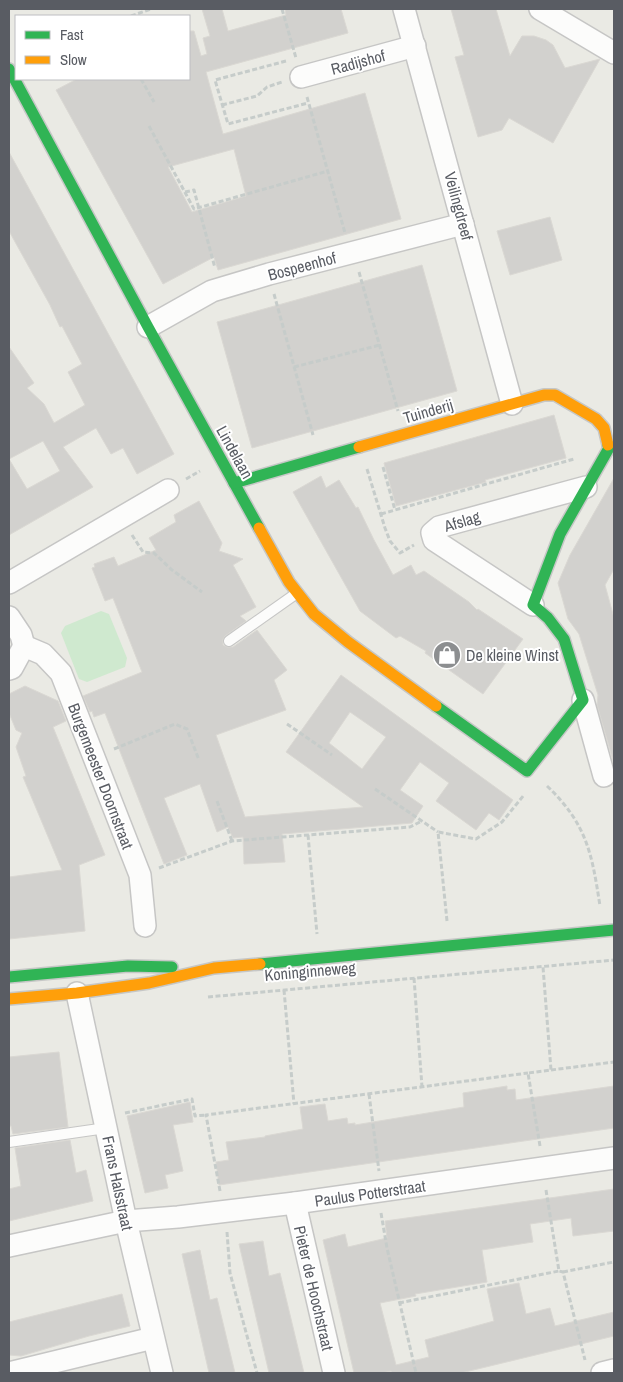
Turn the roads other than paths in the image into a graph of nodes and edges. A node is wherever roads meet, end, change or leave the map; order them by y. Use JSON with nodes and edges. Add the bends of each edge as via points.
{"nodes":[{"id":1,"x":404,"y":9,"type":"edge"},
{"id":2,"x":540,"y":9,"type":"edge"},
{"id":3,"x":415,"y":46,"type":"junction"},
{"id":4,"x":614,"y":54,"type":"edge"},
{"id":5,"x":299,"y":67,"type":"road end"},
{"id":6,"x":9,"y":70,"type":"edge"},
{"id":7,"x":463,"y":224,"type":"junction"},
{"id":8,"x":148,"y":327,"type":"junction"},
{"id":9,"x":512,"y":404,"type":"junction"},
{"id":10,"x":234,"y":483,"type":"junction"},
{"id":11,"x":586,"y":486,"type":"junction"},
{"id":12,"x":168,"y":490,"type":"road end"},
{"id":13,"x":9,"y":583,"type":"edge"},
{"id":14,"x":297,"y":592,"type":"junction"},
{"id":15,"x":533,"y":605,"type":"junction"},
{"id":16,"x":9,"y":617,"type":"edge"},
{"id":17,"x":229,"y":641,"type":"dead end"},
{"id":18,"x":24,"y":646,"type":"junction"},
{"id":19,"x":9,"y":669,"type":"edge"},
{"id":20,"x":583,"y":700,"type":"junction"},
{"id":21,"x":604,"y":776,"type":"dead end"},
{"id":22,"x":145,"y":926,"type":"dead end"},
{"id":23,"x":614,"y":930,"type":"edge"},
{"id":24,"x":214,"y":968,"type":"junction"},
{"id":25,"x":9,"y":977,"type":"edge"},
{"id":26,"x":77,"y":993,"type":"junction"},
{"id":27,"x":9,"y":999,"type":"edge"},
{"id":28,"x":105,"y":1123,"type":"junction"},
{"id":29,"x":9,"y":1142,"type":"edge"},
{"id":30,"x":614,"y":1158,"type":"edge"},
{"id":31,"x":295,"y":1203,"type":"junction"},
{"id":32,"x":126,"y":1221,"type":"junction"},
{"id":33,"x":9,"y":1246,"type":"edge"},
{"id":34,"x":153,"y":1338,"type":"junction"},
{"id":35,"x":614,"y":1370,"type":"edge"},
{"id":36,"x":9,"y":1373,"type":"edge"},
{"id":37,"x":162,"y":1373,"type":"edge"},
{"id":38,"x":334,"y":1373,"type":"edge"},
{"id":39,"x":602,"y":1373,"type":"edge"}],
"edges":[{"from":1,"to":3,"type":"street","name":"Veilingdreef"},
{"from":2,"to":4,"type":"street"},
{"from":3,"to":5,"type":"street","name":"Radijshof"},
{"from":3,"to":7,"type":"street","name":"Veilingdreef"},
{"from":6,"to":8,"type":"street","name":"Lindelaan"},
{"from":7,"to":8,"type":"street","name":"Bospeenhof","via":[[221,288]]},
{"from":7,"to":9,"type":"street","name":"Veilingdreef"},
{"from":8,"to":10,"type":"street","name":"Lindelaan"},
{"from":9,"to":10,"type":"street","name":"Tuinderij"},
{"from":9,"to":11,"type":"street","name":"Tuinderij","via":[[555,395],[596,419],[604,428],[609,448]]},
{"from":10,"to":14,"type":"street","name":"Lindelaan"},
{"from":11,"to":15,"type":"street","via":[[560,534]]},
{"from":11,"to":15,"type":"street","name":"Afslag","via":[[439,527],[432,533],[434,540]]},
{"from":12,"to":13,"type":"street"},
{"from":14,"to":17,"type":"lane"},
{"from":14,"to":20,"type":"street","name":"Lindelaan","via":[[314,614],[348,642],[527,771]]},
{"from":15,"to":20,"type":"street","name":"Afslag","via":[[564,639]]},
{"from":16,"to":18,"type":"street"},
{"from":18,"to":19,"type":"street"},
{"from":18,"to":22,"type":"street","name":"Burgemeester Doornstraat","via":[[43,654],[61,672],[140,875]]},
{"from":20,"to":21,"type":"street","name":"Afslag"},
{"from":23,"to":24,"type":"street","name":"Koninginneweg"},
{"from":24,"to":25,"type":"street","name":"Koninginneweg","via":[[128,966]]},
{"from":24,"to":26,"type":"street","name":"Koninginneweg","via":[[150,983]]},
{"from":26,"to":27,"type":"street","name":"Koninginneweg"},
{"from":26,"to":28,"type":"street","name":"Frans Halsstraat"},
{"from":28,"to":29,"type":"lane"},
{"from":28,"to":32,"type":"street","name":"Frans Halsstraat"},
{"from":30,"to":31,"type":"street","name":"Paulus Potterstraat"},
{"from":31,"to":32,"type":"street","name":"Paulus Potterstraat"},
{"from":31,"to":38,"type":"street","name":"Pieter de Hoochstraat"},
{"from":32,"to":33,"type":"street","name":"Paulus Potterstraat"},
{"from":32,"to":34,"type":"street","name":"Frans Halsstraat"},
{"from":34,"to":36,"type":"street"},
{"from":34,"to":37,"type":"street","name":"Frans Halsstraat"},
{"from":35,"to":39,"type":"street"}]}
